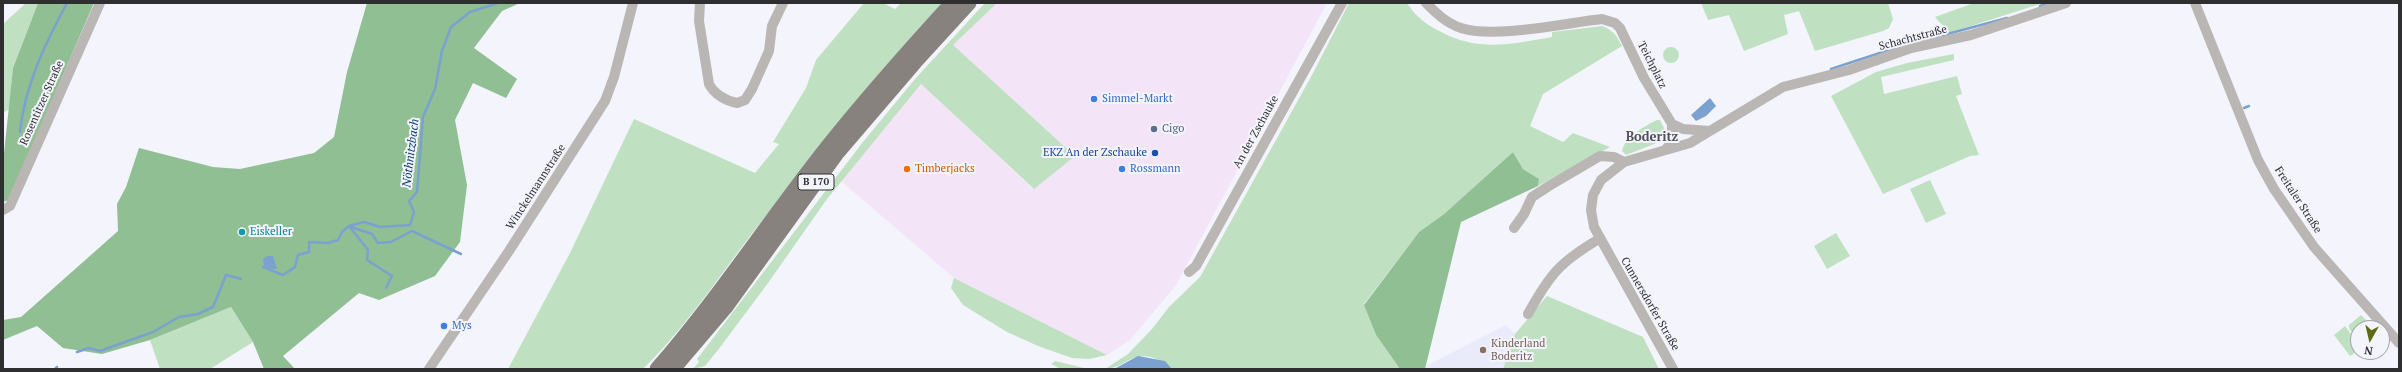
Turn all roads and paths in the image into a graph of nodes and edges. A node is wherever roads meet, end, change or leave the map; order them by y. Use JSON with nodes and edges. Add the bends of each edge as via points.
{"nodes":[{"id":1,"x":100,"y":3,"type":"edge"},
{"id":2,"x":633,"y":3,"type":"edge"},
{"id":3,"x":700,"y":3,"type":"edge"},
{"id":4,"x":783,"y":3,"type":"edge"},
{"id":5,"x":952,"y":3,"type":"edge"},
{"id":6,"x":969,"y":3,"type":"edge"},
{"id":7,"x":1342,"y":3,"type":"edge"},
{"id":8,"x":1426,"y":3,"type":"edge"},
{"id":9,"x":2066,"y":3,"type":"edge"},
{"id":10,"x":2195,"y":3,"type":"edge"},
{"id":11,"x":1672,"y":124,"type":"junction"},
{"id":12,"x":1710,"y":131,"type":"junction"},
{"id":13,"x":1666,"y":149,"type":"junction"},
{"id":14,"x":1624,"y":162,"type":"junction"},
{"id":15,"x":3,"y":210,"type":"edge"},
{"id":16,"x":1514,"y":228,"type":"dead end"},
{"id":17,"x":1599,"y":239,"type":"junction"},
{"id":18,"x":1189,"y":272,"type":"dead end"},
{"id":19,"x":1528,"y":314,"type":"dead end"},
{"id":20,"x":2399,"y":343,"type":"edge"},
{"id":21,"x":429,"y":369,"type":"edge"},
{"id":22,"x":657,"y":369,"type":"edge"},
{"id":23,"x":673,"y":369,"type":"edge"},
{"id":24,"x":1673,"y":369,"type":"edge"}],
"edges":[{"from":1,"to":15,"type":"street","name":"Rosentitzer Straße","via":[[10,206]]},
{"from":2,"to":21,"type":"street","name":"Winckelmannstraße","via":[[605,101],[509,251]]},
{"from":3,"to":4,"type":"street","via":[[699,21],[709,84],[720,96],[736,103],[745,100],[752,89],[769,51],[772,26]]},
{"from":5,"to":22,"type":"main road","number":"B 170","via":[[828,146],[715,300]]},
{"from":6,"to":23,"type":"main road","number":"B 170","via":[[837,153],[726,308]]},
{"from":7,"to":18,"type":"street","name":"An der Zschauke","via":[[1196,266]]},
{"from":8,"to":11,"type":"street","name":"Teichplatz","via":[[1449,22],[1471,31],[1503,32],[1609,20],[1620,28],[1644,78]]},
{"from":9,"to":12,"type":"street","name":"Schachtstraße","via":[[1971,35],[1911,48],[1849,70],[1783,88]]},
{"from":10,"to":20,"type":"street","name":"Freitaler Straße","via":[[2258,160],[2274,189],[2314,246]]},
{"from":11,"to":12,"type":"street","via":[[1683,129]]},
{"from":11,"to":13,"type":"street","via":[[1672,142]]},
{"from":12,"to":13,"type":"street","via":[[1690,143]]},
{"from":13,"to":14,"type":"street"},
{"from":14,"to":16,"type":"street","via":[[1614,157],[1600,156],[1549,186],[1532,197]]},
{"from":14,"to":17,"type":"street","via":[[1601,180],[1594,195],[1591,210]]},
{"from":17,"to":19,"type":"street","via":[[1571,255],[1558,266]]},
{"from":17,"to":24,"type":"street","name":"Cunnersdorfer Straße"}]}
